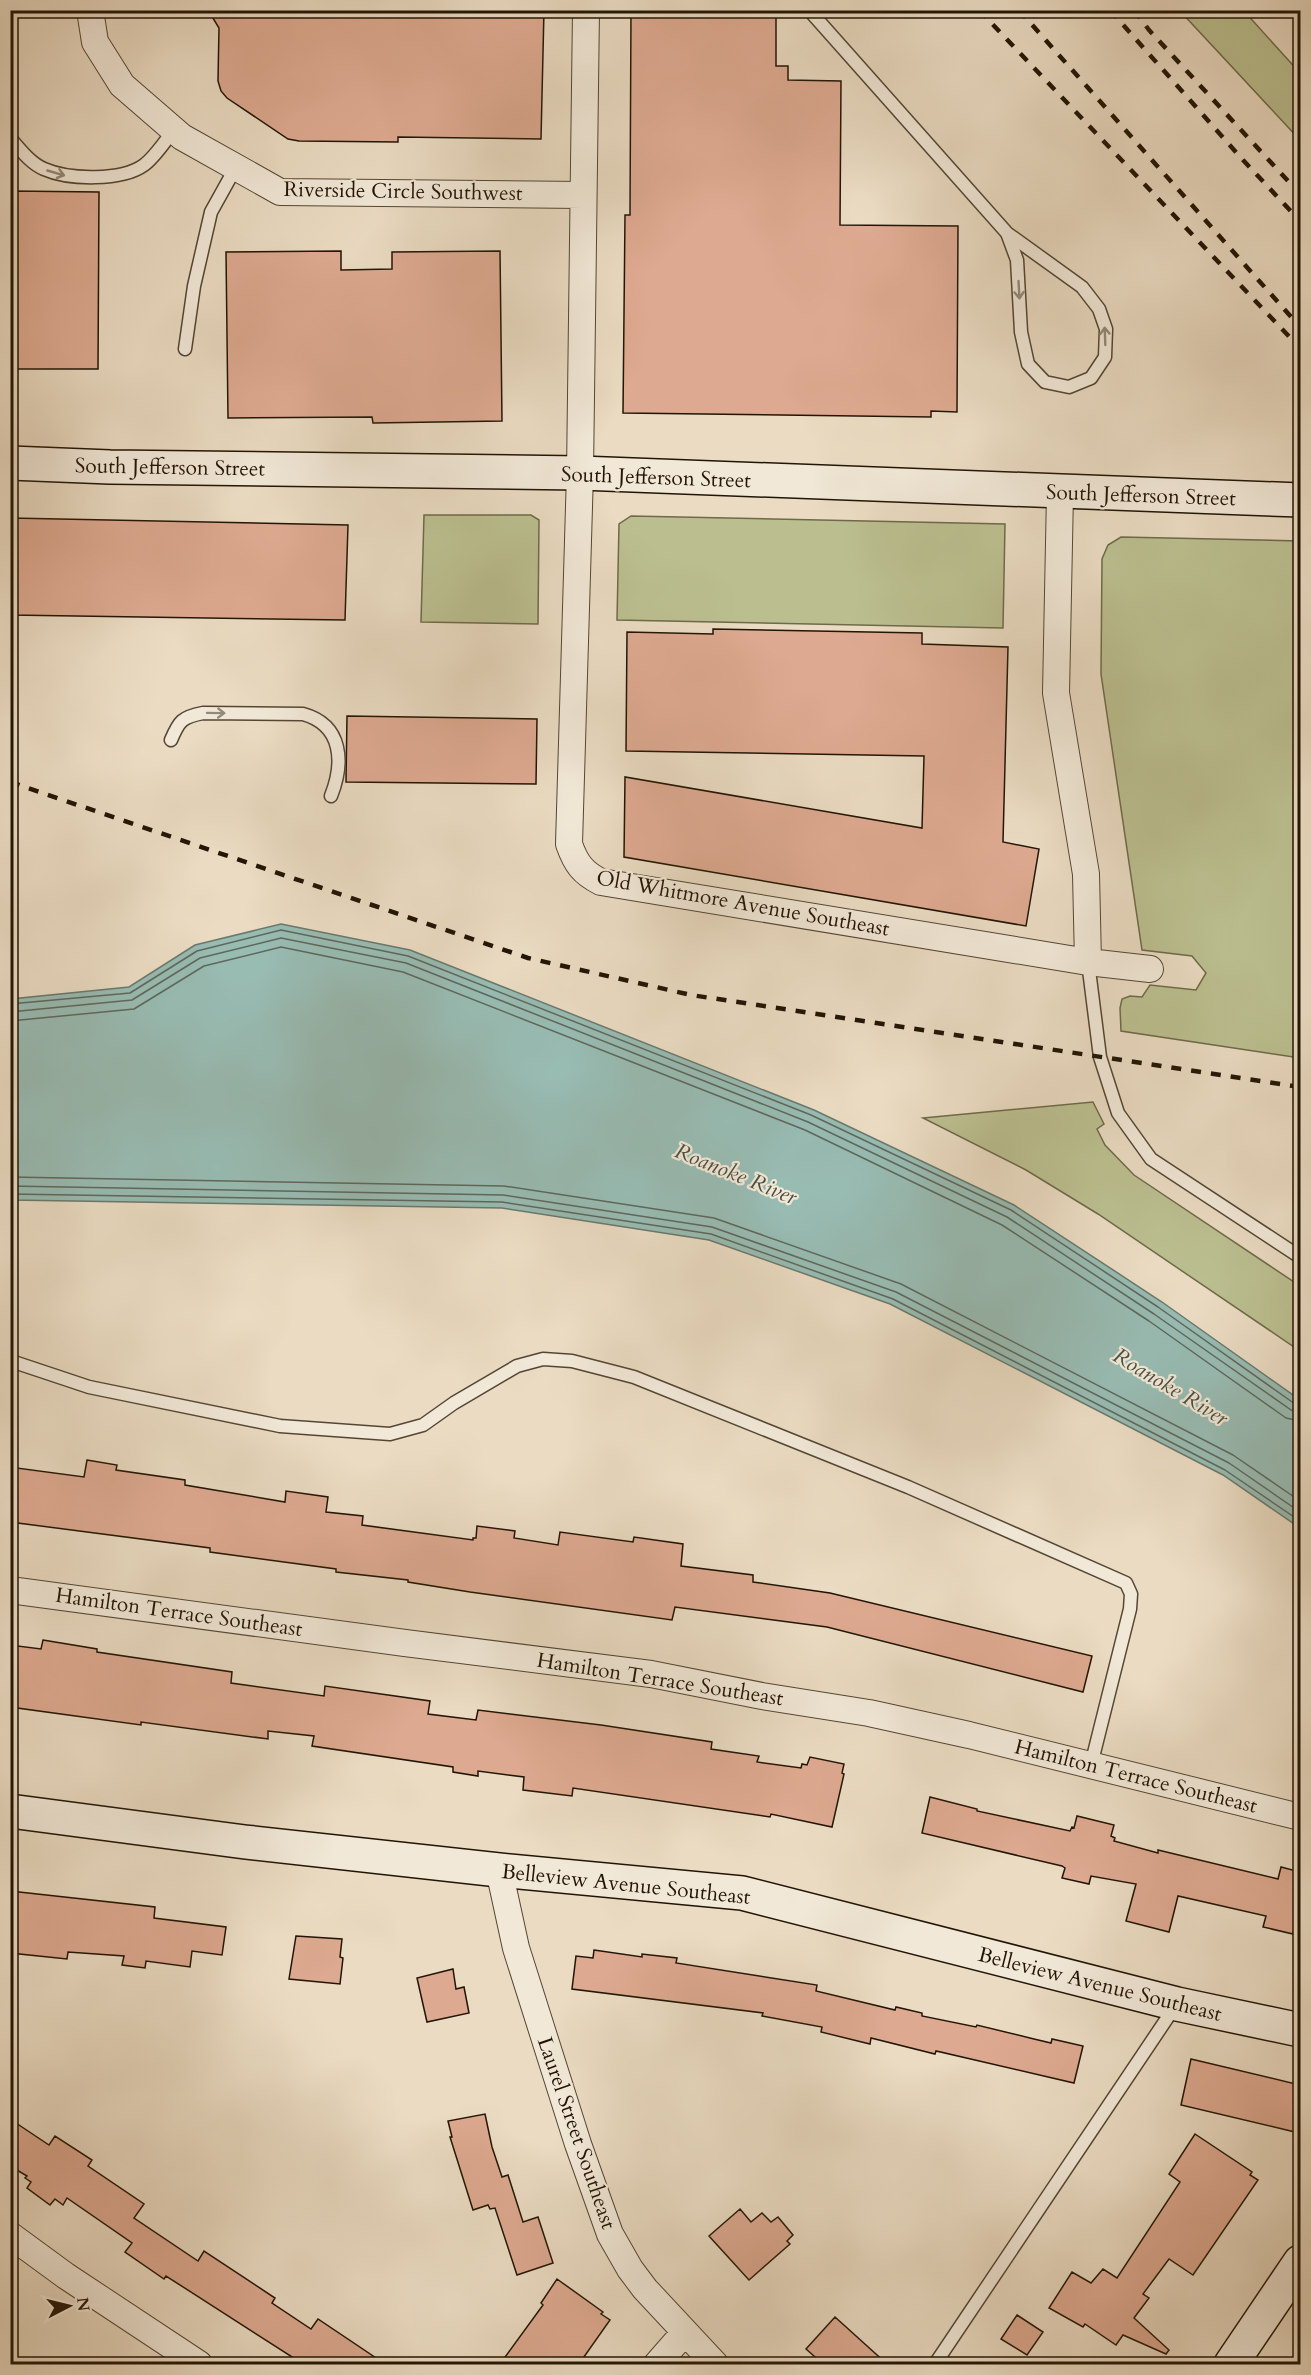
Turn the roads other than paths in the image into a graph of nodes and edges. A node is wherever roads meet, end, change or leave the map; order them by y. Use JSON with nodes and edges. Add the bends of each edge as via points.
{"nodes":[{"id":1,"x":90,"y":10,"type":"edge"},
{"id":2,"x":586,"y":10,"type":"edge"},
{"id":3,"x":808,"y":10,"type":"edge"},
{"id":4,"x":174,"y":129,"type":"junction"},
{"id":5,"x":10,"y":138,"type":"edge"},
{"id":6,"x":236,"y":167,"type":"junction"},
{"id":7,"x":583,"y":195,"type":"junction"},
{"id":8,"x":1007,"y":233,"type":"junction"},
{"id":9,"x":185,"y":349,"type":"dead end"},
{"id":10,"x":10,"y":463,"type":"edge"},
{"id":11,"x":580,"y":473,"type":"junction"},
{"id":12,"x":1060,"y":493,"type":"junction"},
{"id":13,"x":1300,"y":501,"type":"edge"},
{"id":14,"x":171,"y":740,"type":"dead end"},
{"id":15,"x":331,"y":796,"type":"dead end"},
{"id":16,"x":1088,"y":962,"type":"junction"},
{"id":17,"x":1150,"y":969,"type":"dead end"},
{"id":18,"x":1300,"y":1257,"type":"edge"},
{"id":19,"x":14,"y":1362,"type":"dead end"},
{"id":20,"x":10,"y":1590,"type":"edge"},
{"id":21,"x":1091,"y":1766,"type":"junction"},
{"id":22,"x":10,"y":1811,"type":"edge"},
{"id":23,"x":1300,"y":1817,"type":"edge"},
{"id":24,"x":499,"y":1870,"type":"junction"},
{"id":25,"x":1177,"y":2004,"type":"junction"},
{"id":26,"x":1300,"y":2030,"type":"edge"},
{"id":27,"x":10,"y":2235,"type":"edge"},
{"id":28,"x":1300,"y":2262,"type":"edge"},
{"id":29,"x":685,"y":2332,"type":"junction"},
{"id":30,"x":199,"y":2364,"type":"edge"},
{"id":31,"x":657,"y":2364,"type":"edge"},
{"id":32,"x":715,"y":2364,"type":"edge"},
{"id":33,"x":935,"y":2364,"type":"edge"},
{"id":34,"x":1231,"y":2364,"type":"edge"}],
"edges":[{"from":1,"to":4,"type":"street","name":"Riverside Circle Southwest","via":[[95,42],[122,85]]},
{"from":2,"to":7,"type":"street"},
{"from":3,"to":8,"type":"lane"},
{"from":5,"to":4,"type":"lane","one_way":true,"via":[[43,169],[67,176],[103,176],[130,173],[146,164]]},
{"from":4,"to":6,"type":"street","name":"Riverside Circle Southwest"},
{"from":6,"to":7,"type":"street","name":"Riverside Circle Southwest","via":[[280,192]]},
{"from":6,"to":9,"type":"lane","via":[[211,212]]},
{"from":7,"to":11,"type":"street"},
{"from":8,"to":8,"type":"lane","one_way":true,"via":[[1017,260],[1021,332],[1028,364],[1044,382],[1069,387],[1091,378],[1105,357],[1106,329],[1099,309],[1082,287]]},
{"from":10,"to":11,"type":"street","name":"South Jefferson Street"},
{"from":11,"to":12,"type":"street","name":"South Jefferson Street"},
{"from":11,"to":16,"type":"street","name":"Old Whitmore Avenue Southeast","via":[[570,844],[575,861],[586,874],[601,882]]},
{"from":12,"to":13,"type":"street","name":"South Jefferson Street"},
{"from":12,"to":16,"type":"street","via":[[1056,693],[1086,874]]},
{"from":14,"to":15,"type":"lane","one_way":true,"via":[[178,723],[203,713],[303,714],[317,718],[329,728],[335,742],[338,778]]},
{"from":16,"to":17,"type":"street","name":"Old Whitmore Avenue Southeast"},
{"from":16,"to":18,"type":"lane","via":[[1100,1057],[1118,1113],[1151,1159]]},
{"from":19,"to":21,"type":"lane","via":[[89,1387],[280,1426],[390,1434],[423,1425],[517,1366],[543,1359],[572,1361],[634,1377],[908,1487],[1126,1584],[1131,1594],[1130,1609]]},
{"from":20,"to":21,"type":"street","name":"Hamilton Terrace Southeast","via":[[651,1674],[869,1713]]},
{"from":21,"to":23,"type":"street","name":"Hamilton Terrace Southeast"},
{"from":22,"to":24,"type":"street","name":"Belleview Avenue Southeast"},
{"from":24,"to":25,"type":"street","name":"Belleview Avenue Southeast","via":[[742,1893]]},
{"from":24,"to":29,"type":"street","name":"Laurel Street Southeast","via":[[516,1948],[610,2234],[645,2289]]},
{"from":25,"to":26,"type":"street","name":"Belleview Avenue Southeast"},
{"from":25,"to":33,"type":"lane"},
{"from":27,"to":30,"type":"street"},
{"from":28,"to":34,"type":"street"},
{"from":29,"to":31,"type":"street"},
{"from":29,"to":32,"type":"street","name":"Laurel Street Southeast"}]}
